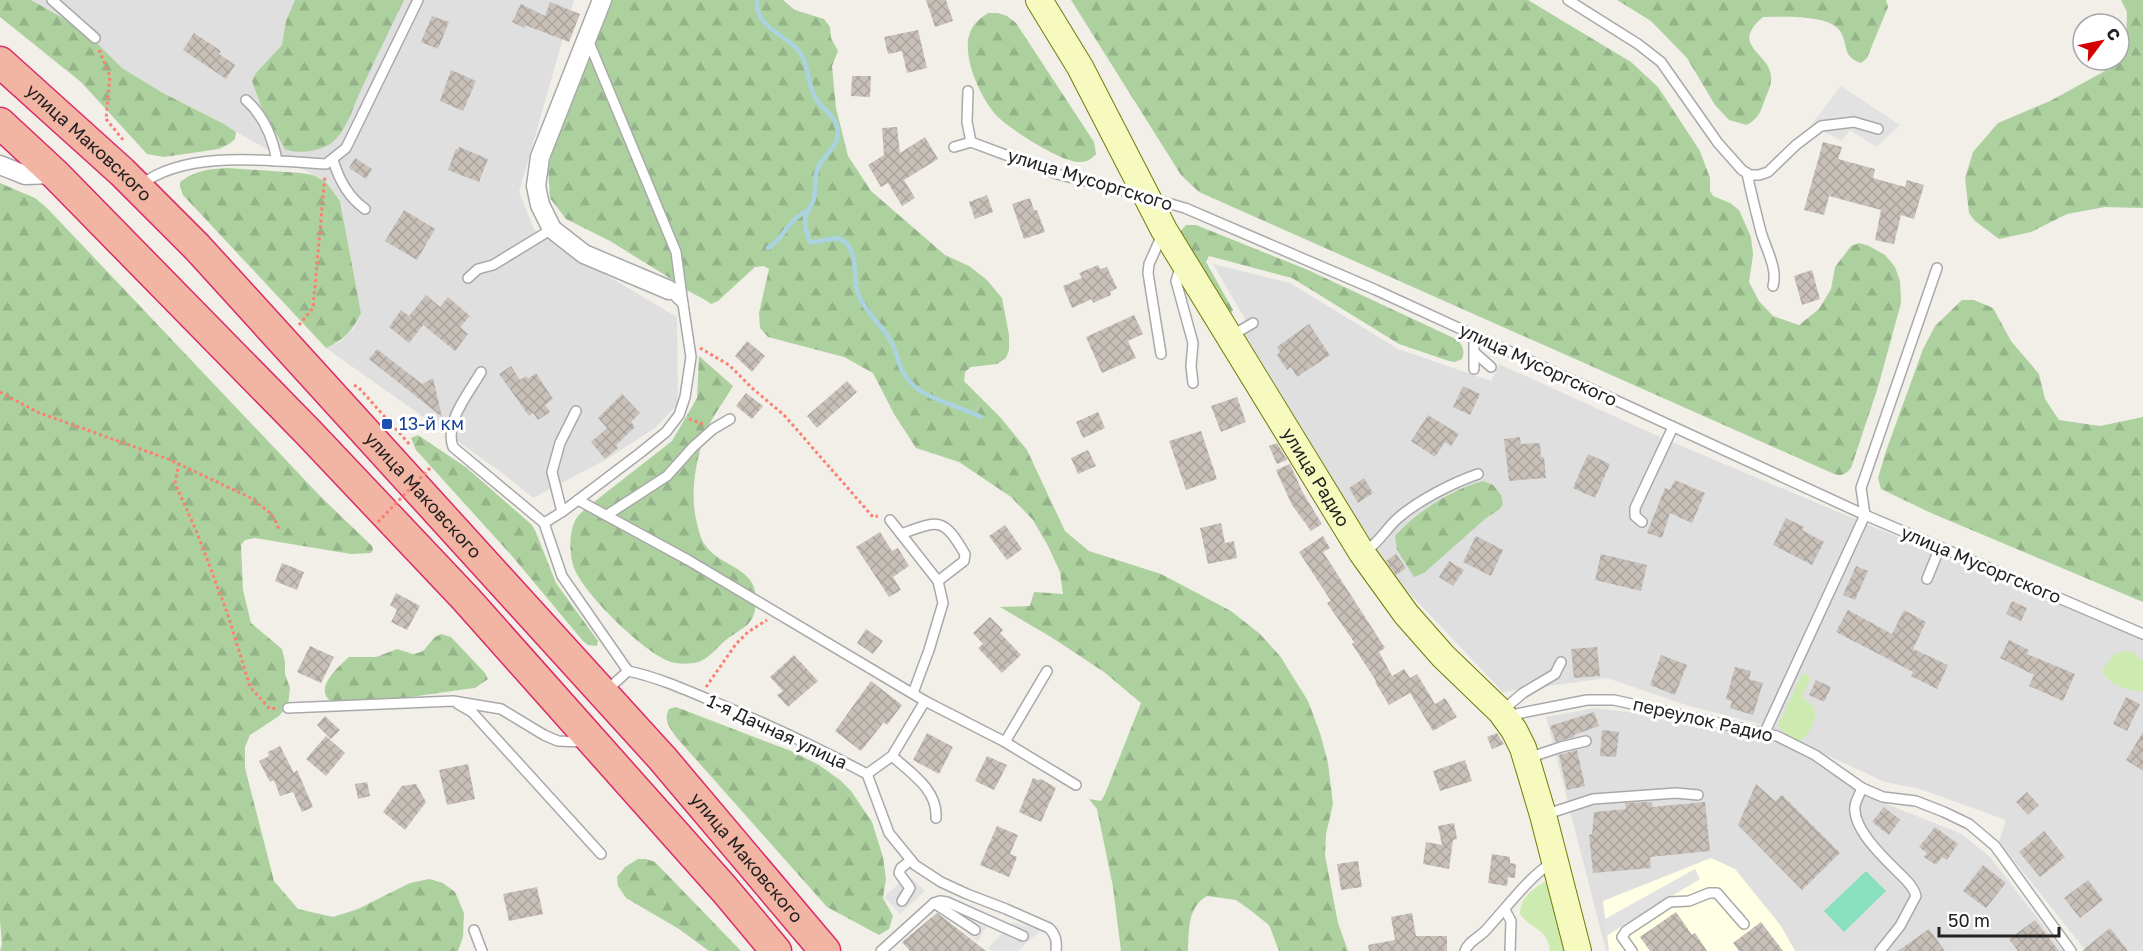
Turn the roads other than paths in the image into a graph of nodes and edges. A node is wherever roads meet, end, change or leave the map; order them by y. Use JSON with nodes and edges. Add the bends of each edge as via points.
{"nodes":[{"id":1,"x":418,"y":0,"type":"edge"},
{"id":2,"x":602,"y":0,"type":"edge"},
{"id":3,"x":1039,"y":0,"type":"edge"},
{"id":4,"x":1568,"y":0,"type":"edge"},
{"id":5,"x":54,"y":1,"type":"edge"},
{"id":6,"x":95,"y":38,"type":"road end"},
{"id":7,"x":587,"y":39,"type":"junction"},
{"id":8,"x":0,"y":62,"type":"edge"},
{"id":9,"x":968,"y":91,"type":"dead end"},
{"id":10,"x":246,"y":100,"type":"dead end"},
{"id":11,"x":0,"y":123,"type":"edge"},
{"id":12,"x":1878,"y":129,"type":"dead end"},
{"id":13,"x":971,"y":142,"type":"junction"},
{"id":14,"x":954,"y":147,"type":"dead end"},
{"id":15,"x":277,"y":161,"type":"junction"},
{"id":16,"x":329,"y":162,"type":"junction"},
{"id":17,"x":0,"y":165,"type":"edge"},
{"id":18,"x":1747,"y":173,"type":"junction"},
{"id":19,"x":55,"y":174,"type":"junction"},
{"id":20,"x":130,"y":180,"type":"junction"},
{"id":21,"x":1147,"y":197,"type":"junction"},
{"id":22,"x":87,"y":207,"type":"junction"},
{"id":23,"x":365,"y":209,"type":"dead end"},
{"id":24,"x":552,"y":229,"type":"junction"},
{"id":25,"x":1164,"y":230,"type":"junction"},
{"id":26,"x":1183,"y":260,"type":"junction"},
{"id":27,"x":1937,"y":268,"type":"dead end"},
{"id":28,"x":468,"y":278,"type":"dead end"},
{"id":29,"x":1773,"y":286,"type":"dead end"},
{"id":30,"x":669,"y":290,"type":"joint"},
{"id":31,"x":683,"y":304,"type":"junction"},
{"id":32,"x":1253,"y":323,"type":"dead end"},
{"id":33,"x":1474,"y":336,"type":"junction"},
{"id":34,"x":1229,"y":337,"type":"junction"},
{"id":35,"x":1474,"y":352,"type":"junction"},
{"id":36,"x":1161,"y":354,"type":"dead end"},
{"id":37,"x":1491,"y":367,"type":"dead end"},
{"id":38,"x":1474,"y":369,"type":"dead end"},
{"id":39,"x":481,"y":372,"type":"dead end"},
{"id":40,"x":1193,"y":383,"type":"dead end"},
{"id":41,"x":576,"y":411,"type":"dead end"},
{"id":42,"x":730,"y":419,"type":"dead end"},
{"id":43,"x":1673,"y":427,"type":"junction"},
{"id":44,"x":1478,"y":474,"type":"dead end"},
{"id":45,"x":578,"y":500,"type":"junction"},
{"id":46,"x":562,"y":512,"type":"junction"},
{"id":47,"x":607,"y":515,"type":"junction"},
{"id":48,"x":1864,"y":515,"type":"junction"},
{"id":49,"x":890,"y":520,"type":"road end"},
{"id":50,"x":1642,"y":522,"type":"dead end"},
{"id":51,"x":544,"y":523,"type":"junction"},
{"id":52,"x":902,"y":534,"type":"junction"},
{"id":53,"x":1940,"y":547,"type":"junction"},
{"id":54,"x":1362,"y":554,"type":"junction"},
{"id":55,"x":1927,"y":579,"type":"dead end"},
{"id":56,"x":938,"y":581,"type":"junction"},
{"id":57,"x":2143,"y":634,"type":"edge"},
{"id":58,"x":1561,"y":662,"type":"dead end"},
{"id":59,"x":628,"y":671,"type":"junction"},
{"id":60,"x":1047,"y":671,"type":"dead end"},
{"id":61,"x":603,"y":693,"type":"junction"},
{"id":62,"x":913,"y":693,"type":"junction"},
{"id":63,"x":453,"y":701,"type":"junction"},
{"id":64,"x":925,"y":701,"type":"junction"},
{"id":65,"x":288,"y":708,"type":"road end"},
{"id":66,"x":1503,"y":714,"type":"junction"},
{"id":67,"x":1765,"y":732,"type":"junction"},
{"id":68,"x":1586,"y":741,"type":"dead end"},
{"id":69,"x":594,"y":742,"type":"junction"},
{"id":70,"x":1005,"y":742,"type":"junction"},
{"id":71,"x":892,"y":756,"type":"junction"},
{"id":72,"x":1526,"y":759,"type":"junction"},
{"id":73,"x":867,"y":774,"type":"junction"},
{"id":74,"x":1076,"y":785,"type":"dead end"},
{"id":75,"x":1862,"y":789,"type":"junction"},
{"id":76,"x":1698,"y":795,"type":"dead end"},
{"id":77,"x":1543,"y":815,"type":"junction"},
{"id":78,"x":936,"y":818,"type":"dead end"},
{"id":79,"x":601,"y":854,"type":"dead end"},
{"id":80,"x":910,"y":860,"type":"junction"},
{"id":81,"x":1554,"y":862,"type":"junction"},
{"id":82,"x":902,"y":901,"type":"dead end"},
{"id":83,"x":934,"y":903,"type":"junction"},
{"id":84,"x":1505,"y":910,"type":"junction"},
{"id":85,"x":1744,"y":924,"type":"dead end"},
{"id":86,"x":474,"y":930,"type":"dead end"},
{"id":87,"x":975,"y":930,"type":"dead end"},
{"id":88,"x":1023,"y":936,"type":"dead end"},
{"id":89,"x":482,"y":951,"type":"edge"},
{"id":90,"x":776,"y":951,"type":"edge"},
{"id":91,"x":825,"y":951,"type":"edge"},
{"id":92,"x":881,"y":951,"type":"edge"},
{"id":93,"x":1056,"y":951,"type":"edge"},
{"id":94,"x":1465,"y":951,"type":"edge"},
{"id":95,"x":1510,"y":951,"type":"edge"},
{"id":96,"x":1578,"y":951,"type":"edge"},
{"id":97,"x":1632,"y":951,"type":"edge"},
{"id":98,"x":1880,"y":951,"type":"edge"},
{"id":99,"x":2071,"y":951,"type":"edge"}],
"edges":[{"from":1,"to":16,"type":"lane","via":[[346,148]]},
{"from":2,"to":7,"type":"street"},
{"from":3,"to":21,"type":"main road","name":"улица Радио","via":[[1090,86]]},
{"from":4,"to":18,"type":"lane","via":[[1661,62],[1713,136]]},
{"from":5,"to":6,"type":"lane"},
{"from":7,"to":24,"type":"street","via":[[540,157],[536,186]]},
{"from":7,"to":31,"type":"lane","via":[[676,252]]},
{"from":8,"to":20,"type":"highway","name":"улица Маковского"},
{"from":9,"to":13,"type":"lane"},
{"from":10,"to":15,"type":"lane","via":[[257,109],[268,130]]},
{"from":11,"to":19,"type":"highway","name":"улица Маковского"},
{"from":12,"to":18,"type":"lane","via":[[1854,122],[1821,126],[1768,172],[1759,176]]},
{"from":13,"to":14,"type":"lane"},
{"from":13,"to":21,"type":"lane","name":"улица Мусоргского","via":[[1058,174]]},
{"from":15,"to":16,"type":"lane"},
{"from":15,"to":20,"type":"lane","via":[[233,159],[173,168]]},
{"from":16,"to":23,"type":"lane","via":[[348,192]]},
{"from":17,"to":19,"type":"street","via":[[25,175]]},
{"from":18,"to":29,"type":"lane","via":[[1772,264]]},
{"from":19,"to":22,"type":"highway","name":"улица Маковского"},
{"from":20,"to":22,"type":"highway"},
{"from":20,"to":61,"type":"highway","name":"улица Маковского","via":[[197,247]]},
{"from":21,"to":25,"type":"main road","name":"улица Радио"},
{"from":21,"to":33,"type":"lane","name":"улица Мусоргского","via":[[1196,213]]},
{"from":22,"to":69,"type":"highway","name":"улица Маковского","via":[[308,432]]},
{"from":24,"to":28,"type":"lane"},
{"from":24,"to":30,"type":"street","via":[[584,254]]},
{"from":25,"to":26,"type":"main road","name":"улица Радио"},
{"from":25,"to":36,"type":"lane","via":[[1148,273]]},
{"from":26,"to":34,"type":"main road","name":"улица Радио"},
{"from":26,"to":40,"type":"lane","via":[[1176,281],[1192,343]]},
{"from":27,"to":48,"type":"lane","via":[[1861,488]]},
{"from":30,"to":31,"type":"lane"},
{"from":31,"to":45,"type":"lane","via":[[691,357],[679,415],[666,432]]},
{"from":32,"to":34,"type":"lane"},
{"from":33,"to":35,"type":"lane"},
{"from":33,"to":43,"type":"lane","name":"улица Мусоргского"},
{"from":34,"to":54,"type":"main road","name":"улица Радио"},
{"from":35,"to":37,"type":"lane"},
{"from":35,"to":38,"type":"lane"},
{"from":39,"to":51,"type":"lane","via":[[452,425],[453,447]]},
{"from":41,"to":46,"type":"lane","via":[[560,443],[552,472]]},
{"from":42,"to":47,"type":"lane","via":[[713,429],[667,476]]},
{"from":43,"to":48,"type":"lane","name":"улица Мусоргского"},
{"from":43,"to":50,"type":"lane","via":[[1635,508],[1635,516]]},
{"from":44,"to":54,"type":"lane","via":[[1410,509]]},
{"from":45,"to":46,"type":"lane"},
{"from":45,"to":47,"type":"lane"},
{"from":46,"to":51,"type":"lane"},
{"from":47,"to":62,"type":"lane"},
{"from":48,"to":53,"type":"lane","name":"улица Мусоргского"},
{"from":48,"to":67,"type":"lane"},
{"from":49,"to":52,"type":"lane"},
{"from":51,"to":59,"type":"lane","via":[[562,576]]},
{"from":52,"to":56,"type":"lane"},
{"from":52,"to":56,"type":"lane","via":[[926,525],[942,524],[951,530],[965,554],[964,561]]},
{"from":53,"to":55,"type":"lane"},
{"from":53,"to":57,"type":"lane","name":"улица Мусоргского"},
{"from":54,"to":66,"type":"main road","name":"улица Радио","via":[[1443,656]]},
{"from":56,"to":62,"type":"lane","via":[[943,603]]},
{"from":58,"to":66,"type":"lane","via":[[1548,680],[1523,693]]},
{"from":59,"to":61,"type":"lane"},
{"from":59,"to":73,"type":"lane","name":"1-я Дачная улица","via":[[699,695]]},
{"from":60,"to":70,"type":"lane"},
{"from":61,"to":91,"type":"highway","name":"улица Маковского"},
{"from":62,"to":64,"type":"lane"},
{"from":63,"to":65,"type":"lane"},
{"from":63,"to":69,"type":"lane","via":[[501,709],[558,741]]},
{"from":63,"to":79,"type":"lane","via":[[472,712]]},
{"from":64,"to":70,"type":"lane"},
{"from":64,"to":71,"type":"lane","name":"1-я Дачная улица"},
{"from":66,"to":67,"type":"lane","name":"переулок Радио","via":[[1587,700],[1614,700]]},
{"from":66,"to":72,"type":"main road","name":"улица Радио"},
{"from":67,"to":75,"type":"lane","name":"переулок Радио","via":[[1815,755]]},
{"from":68,"to":72,"type":"lane"},
{"from":69,"to":90,"type":"highway","name":"улица Маковского"},
{"from":70,"to":74,"type":"lane"},
{"from":71,"to":73,"type":"lane","name":"1-я Дачная улица"},
{"from":71,"to":78,"type":"lane","via":[[925,785]]},
{"from":72,"to":77,"type":"main road","name":"улица Радио"},
{"from":73,"to":80,"type":"lane","via":[[890,833]]},
{"from":75,"to":98,"type":"lane","via":[[1855,805],[1858,825],[1916,892],[1900,926]]},
{"from":75,"to":99,"type":"lane","name":"переулок Радио","via":[[1883,797],[1916,801],[1969,824],[1986,836]]},
{"from":76,"to":77,"type":"lane","via":[[1593,799]]},
{"from":77,"to":81,"type":"main road","name":"улица Радио"},
{"from":80,"to":82,"type":"lane","via":[[899,873],[910,888]]},
{"from":80,"to":93,"type":"lane","via":[[941,882],[1049,928],[1057,942]]},
{"from":81,"to":84,"type":"lane","via":[[1538,872]]},
{"from":81,"to":96,"type":"main road","name":"улица Радио"},
{"from":83,"to":87,"type":"lane"},
{"from":83,"to":88,"type":"lane","via":[[946,902]]},
{"from":83,"to":92,"type":"lane"},
{"from":84,"to":94,"type":"lane"},
{"from":84,"to":95,"type":"lane","via":[[1510,921]]},
{"from":85,"to":97,"type":"lane","via":[[1717,893],[1710,892],[1689,901],[1670,902],[1626,931],[1622,937]]},
{"from":86,"to":89,"type":"lane"}]}
